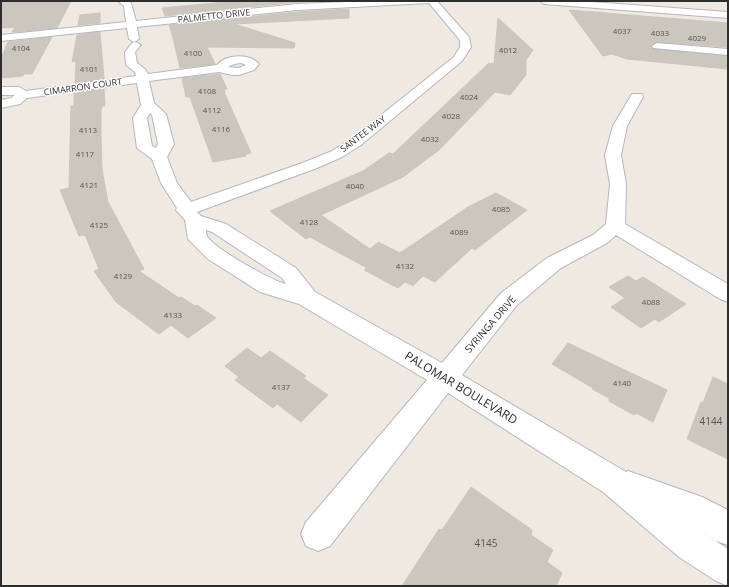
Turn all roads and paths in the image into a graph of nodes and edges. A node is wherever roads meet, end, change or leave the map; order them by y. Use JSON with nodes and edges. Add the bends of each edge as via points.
{"nodes":[{"id":1,"x":427,"y":1,"type":"edge"},
{"id":2,"x":432,"y":1,"type":"edge"},
{"id":3,"x":544,"y":1,"type":"edge"},
{"id":4,"x":127,"y":2,"type":"edge"},
{"id":5,"x":728,"y":15,"type":"edge"},
{"id":6,"x":132,"y":24,"type":"junction"},
{"id":7,"x":1,"y":38,"type":"edge"},
{"id":8,"x":657,"y":46,"type":"dead end"},
{"id":9,"x":728,"y":52,"type":"edge"},
{"id":10,"x":221,"y":68,"type":"dead end"},
{"id":11,"x":144,"y":71,"type":"junction"},
{"id":12,"x":1,"y":91,"type":"edge"},
{"id":13,"x":23,"y":95,"type":"junction"},
{"id":14,"x":637,"y":97,"type":"dead end"},
{"id":15,"x":1,"y":104,"type":"edge"},
{"id":16,"x":148,"y":105,"type":"junction"},
{"id":17,"x":159,"y":157,"type":"junction"},
{"id":18,"x":190,"y":214,"type":"junction"},
{"id":19,"x":615,"y":226,"type":"junction"},
{"id":20,"x":728,"y":294,"type":"edge"},
{"id":21,"x":444,"y":378,"type":"junction"},
{"id":22,"x":614,"y":481,"type":"junction"},
{"id":23,"x":728,"y":529,"type":"edge"},
{"id":24,"x":318,"y":534,"type":"dead end"},
{"id":25,"x":728,"y":568,"type":"edge"}],
"edges":[{"from":1,"to":6,"type":"street","name":"PALMETTO DRIVE","via":[[297,7]]},
{"from":2,"to":18,"type":"street","name":"SANTEE WAY","via":[[465,39],[465,51],[458,59],[356,142],[337,154]]},
{"from":3,"to":5,"type":"street"},
{"from":4,"to":6,"type":"street"},
{"from":6,"to":7,"type":"street","name":"PALMETTO DRIVE"},
{"from":6,"to":11,"type":"street","via":[[140,48],[130,52],[132,65]]},
{"from":8,"to":9,"type":"street"},
{"from":10,"to":11,"type":"street","name":"CIMARRON COURT"},
{"from":11,"to":13,"type":"street","name":"CIMARRON COURT"},
{"from":11,"to":16,"type":"street"},
{"from":12,"to":13,"type":"street","name":"CIMARRON COURT","via":[[19,91]]},
{"from":13,"to":15,"type":"street","name":"CIMARRON COURT","via":[[15,101]]},
{"from":14,"to":19,"type":"street","via":[[620,126],[613,155],[618,184]]},
{"from":16,"to":17,"type":"street","via":[[159,114],[166,144]]},
{"from":16,"to":17,"type":"street","via":[[140,118],[145,148]]},
{"from":17,"to":18,"type":"street","name":"PALOMAR BOULEVARD","via":[[168,183]]},
{"from":18,"to":21,"type":"street","name":"PALOMAR BOULEVARD","via":[[198,239],[215,254],[268,287],[307,298]]},
{"from":19,"to":20,"type":"street"},
{"from":19,"to":21,"type":"street","name":"SYRINGA DRIVE","via":[[600,238],[554,263],[509,300]]},
{"from":21,"to":22,"type":"street","name":"PALOMAR BOULEVARD"},
{"from":21,"to":24,"type":"street","name":"SYRINGA DRIVE"},
{"from":22,"to":23,"type":"street","name":"PALOMAR BOULEVARD","via":[[702,513]]},
{"from":22,"to":25,"type":"street","name":"PALOMAR BOULEVARD","via":[[690,545]]}]}
